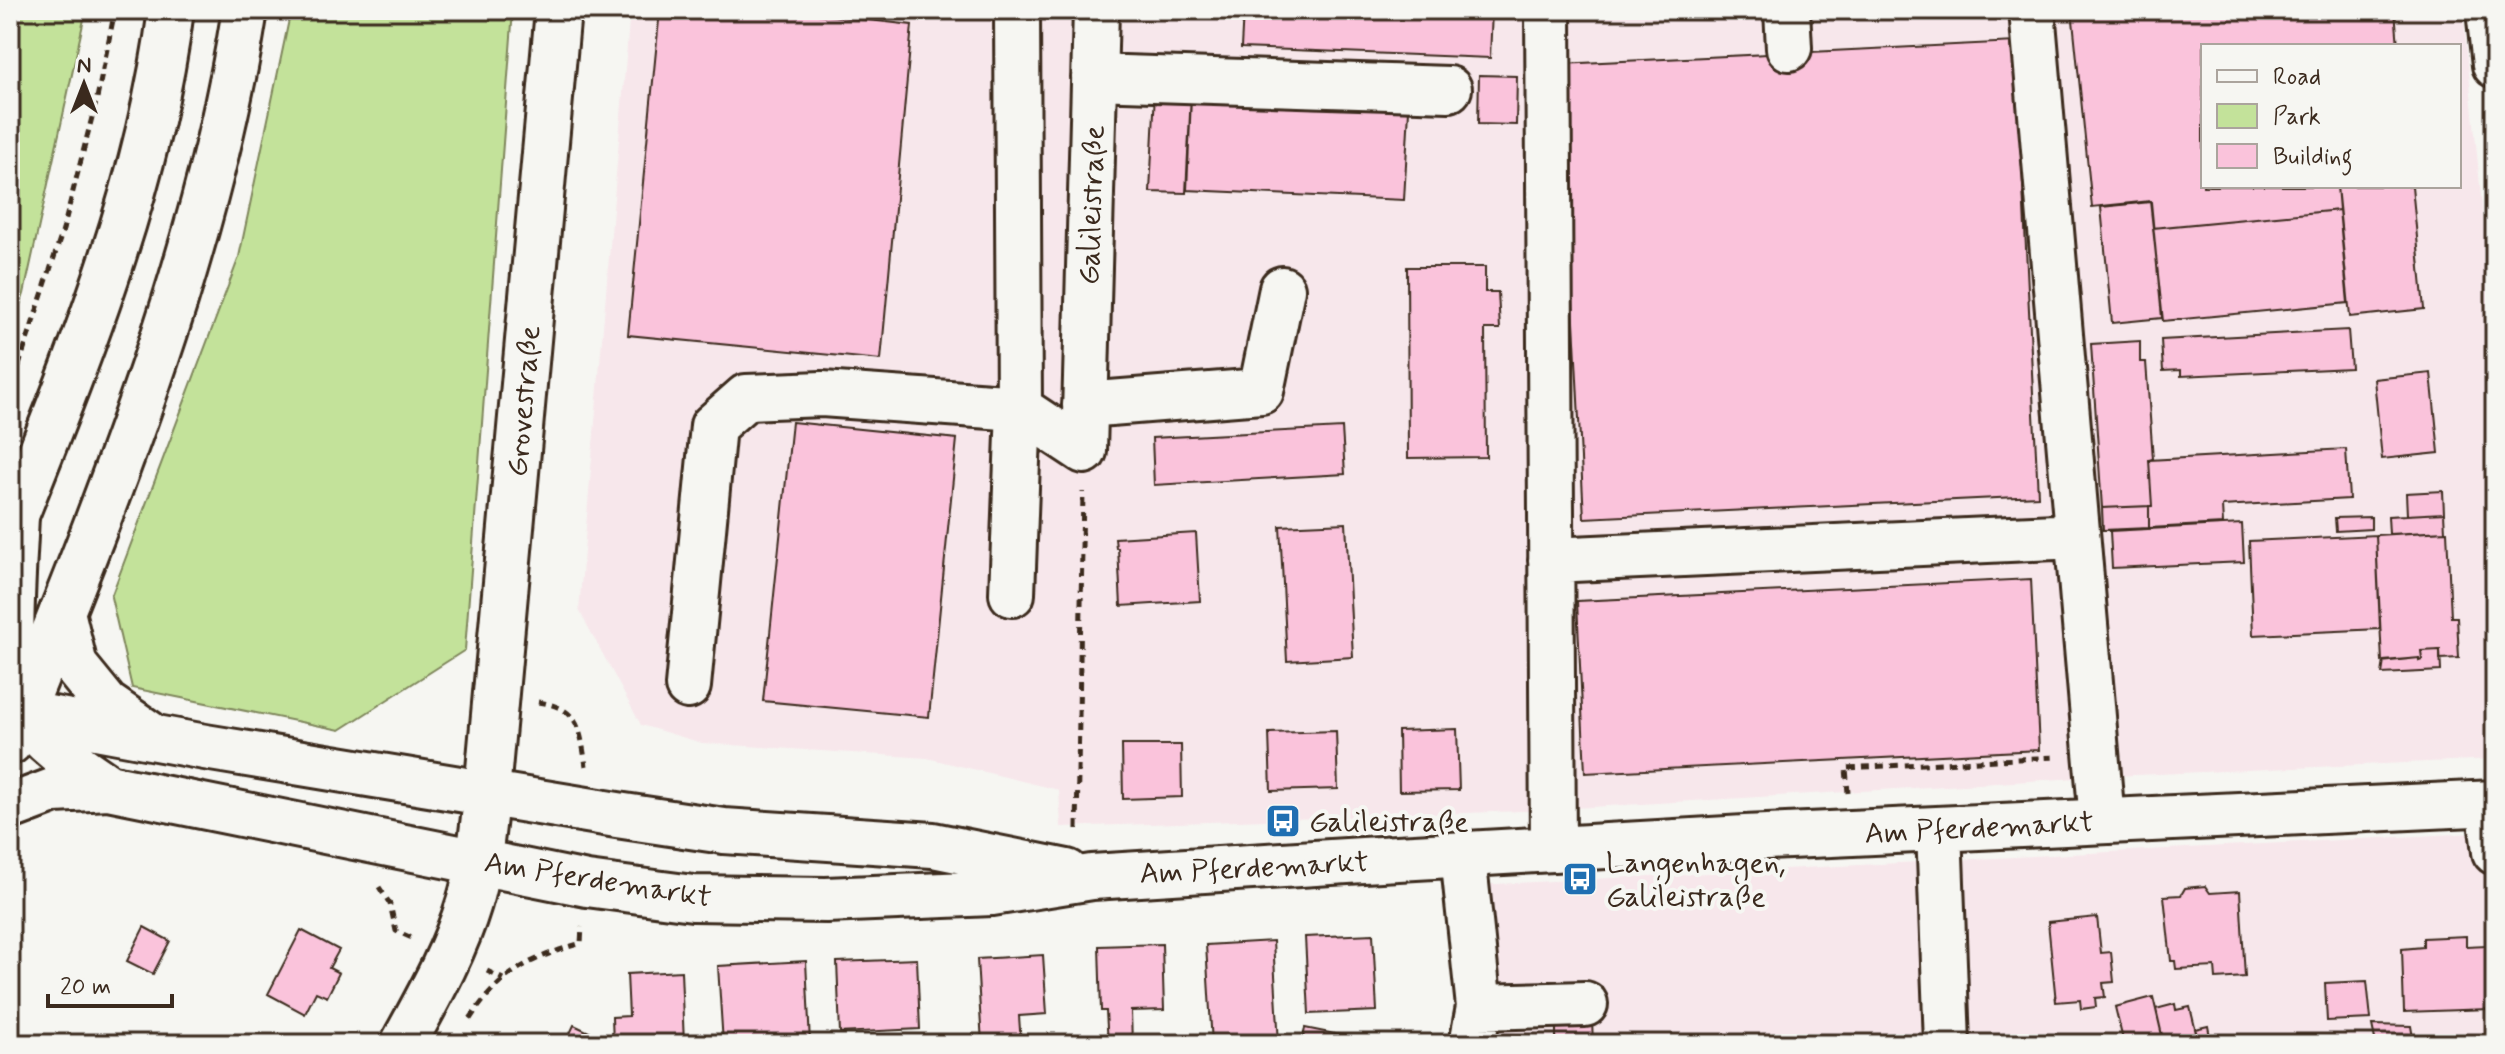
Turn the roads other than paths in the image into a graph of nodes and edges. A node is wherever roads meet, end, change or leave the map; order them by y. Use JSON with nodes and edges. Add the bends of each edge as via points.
{"nodes":[{"id":1,"x":171,"y":10,"type":"edge"},
{"id":2,"x":245,"y":10,"type":"edge"},
{"id":3,"x":558,"y":10,"type":"edge"},
{"id":4,"x":1017,"y":10,"type":"edge"},
{"id":5,"x":1096,"y":10,"type":"edge"},
{"id":6,"x":1548,"y":10,"type":"edge"},
{"id":7,"x":2032,"y":10,"type":"edge"},
{"id":8,"x":2489,"y":10,"type":"edge"},
{"id":9,"x":2495,"y":65,"type":"edge"},
{"id":10,"x":1094,"y":77,"type":"junction"},
{"id":11,"x":1449,"y":89,"type":"dead end"},
{"id":12,"x":1282,"y":289,"type":"dead end"},
{"id":13,"x":1085,"y":405,"type":"junction"},
{"id":14,"x":1019,"y":408,"type":"junction"},
{"id":15,"x":13,"y":522,"type":"edge"},
{"id":16,"x":2077,"y":536,"type":"junction"},
{"id":17,"x":1551,"y":560,"type":"junction"},
{"id":18,"x":1012,"y":594,"type":"dead end"},
{"id":19,"x":62,"y":612,"type":"junction"},
{"id":20,"x":688,"y":686,"type":"dead end"},
{"id":21,"x":14,"y":724,"type":"edge"},
{"id":22,"x":153,"y":737,"type":"junction"},
{"id":23,"x":108,"y":787,"type":"junction"},
{"id":24,"x":487,"y":792,"type":"junction"},
{"id":25,"x":2492,"y":803,"type":"edge"},
{"id":26,"x":10,"y":807,"type":"edge"},
{"id":27,"x":2102,"y":821,"type":"junction"},
{"id":28,"x":1939,"y":829,"type":"junction"},
{"id":29,"x":1553,"y":849,"type":"junction"},
{"id":30,"x":2495,"y":852,"type":"edge"},
{"id":31,"x":1463,"y":855,"type":"junction"},
{"id":32,"x":478,"y":861,"type":"junction"},
{"id":33,"x":1092,"y":877,"type":"junction"},
{"id":34,"x":1585,"y":1004,"type":"dead end"},
{"id":35,"x":1476,"y":1025,"type":"edge"},
{"id":36,"x":403,"y":1044,"type":"edge"},
{"id":37,"x":1947,"y":1044,"type":"edge"}],
"edges":[{"from":1,"to":15,"type":"street","via":[[151,115],[95,314]]},
{"from":2,"to":19,"type":"street","via":[[194,237]]},
{"from":3,"to":24,"type":"street","name":"Grovestraße"},
{"from":4,"to":14,"type":"street"},
{"from":5,"to":10,"type":"street","name":"Galileistraße"},
{"from":6,"to":17,"type":"street"},
{"from":7,"to":16,"type":"street"},
{"from":8,"to":9,"type":"street"},
{"from":10,"to":11,"type":"street"},
{"from":10,"to":13,"type":"street","name":"Galileistraße"},
{"from":12,"to":13,"type":"street","via":[[1261,391]]},
{"from":13,"to":14,"type":"street","name":"Galileistraße","via":[[1084,451]]},
{"from":14,"to":18,"type":"street"},
{"from":14,"to":20,"type":"street","via":[[822,394],[746,397],[713,426]]},
{"from":15,"to":21,"type":"street"},
{"from":16,"to":17,"type":"street"},
{"from":16,"to":27,"type":"street"},
{"from":17,"to":29,"type":"street"},
{"from":19,"to":21,"type":"street"},
{"from":19,"to":22,"type":"street","name":"Am Pferdemarkt","via":[[75,666],[106,704]]},
{"from":21,"to":22,"type":"street","name":"Am Pferdemarkt"},
{"from":21,"to":23,"type":"street","name":"Am Pferdemarkt"},
{"from":22,"to":24,"type":"street","name":"Am Pferdemarkt"},
{"from":23,"to":26,"type":"street","name":"Am Pferdemarkt","via":[[55,790]]},
{"from":23,"to":32,"type":"street","name":"Am Pferdemarkt"},
{"from":24,"to":32,"type":"street","name":"Grovestraße"},
{"from":24,"to":33,"type":"street","name":"Am Pferdemarkt","via":[[724,831],[933,845]]},
{"from":25,"to":27,"type":"street","name":"Am Pferdemarkt"},
{"from":25,"to":30,"type":"street"},
{"from":27,"to":28,"type":"street","name":"Am Pferdemarkt"},
{"from":28,"to":29,"type":"street","name":"Am Pferdemarkt"},
{"from":28,"to":37,"type":"street"},
{"from":29,"to":31,"type":"street","name":"Am Pferdemarkt"},
{"from":31,"to":33,"type":"street","name":"Am Pferdemarkt"},
{"from":31,"to":35,"type":"street"},
{"from":32,"to":33,"type":"street","name":"Am Pferdemarkt","via":[[587,884],[693,898],[826,900],[992,893]]},
{"from":32,"to":36,"type":"street","name":"Grovestraße","via":[[450,954]]},
{"from":34,"to":35,"type":"street"}]}
